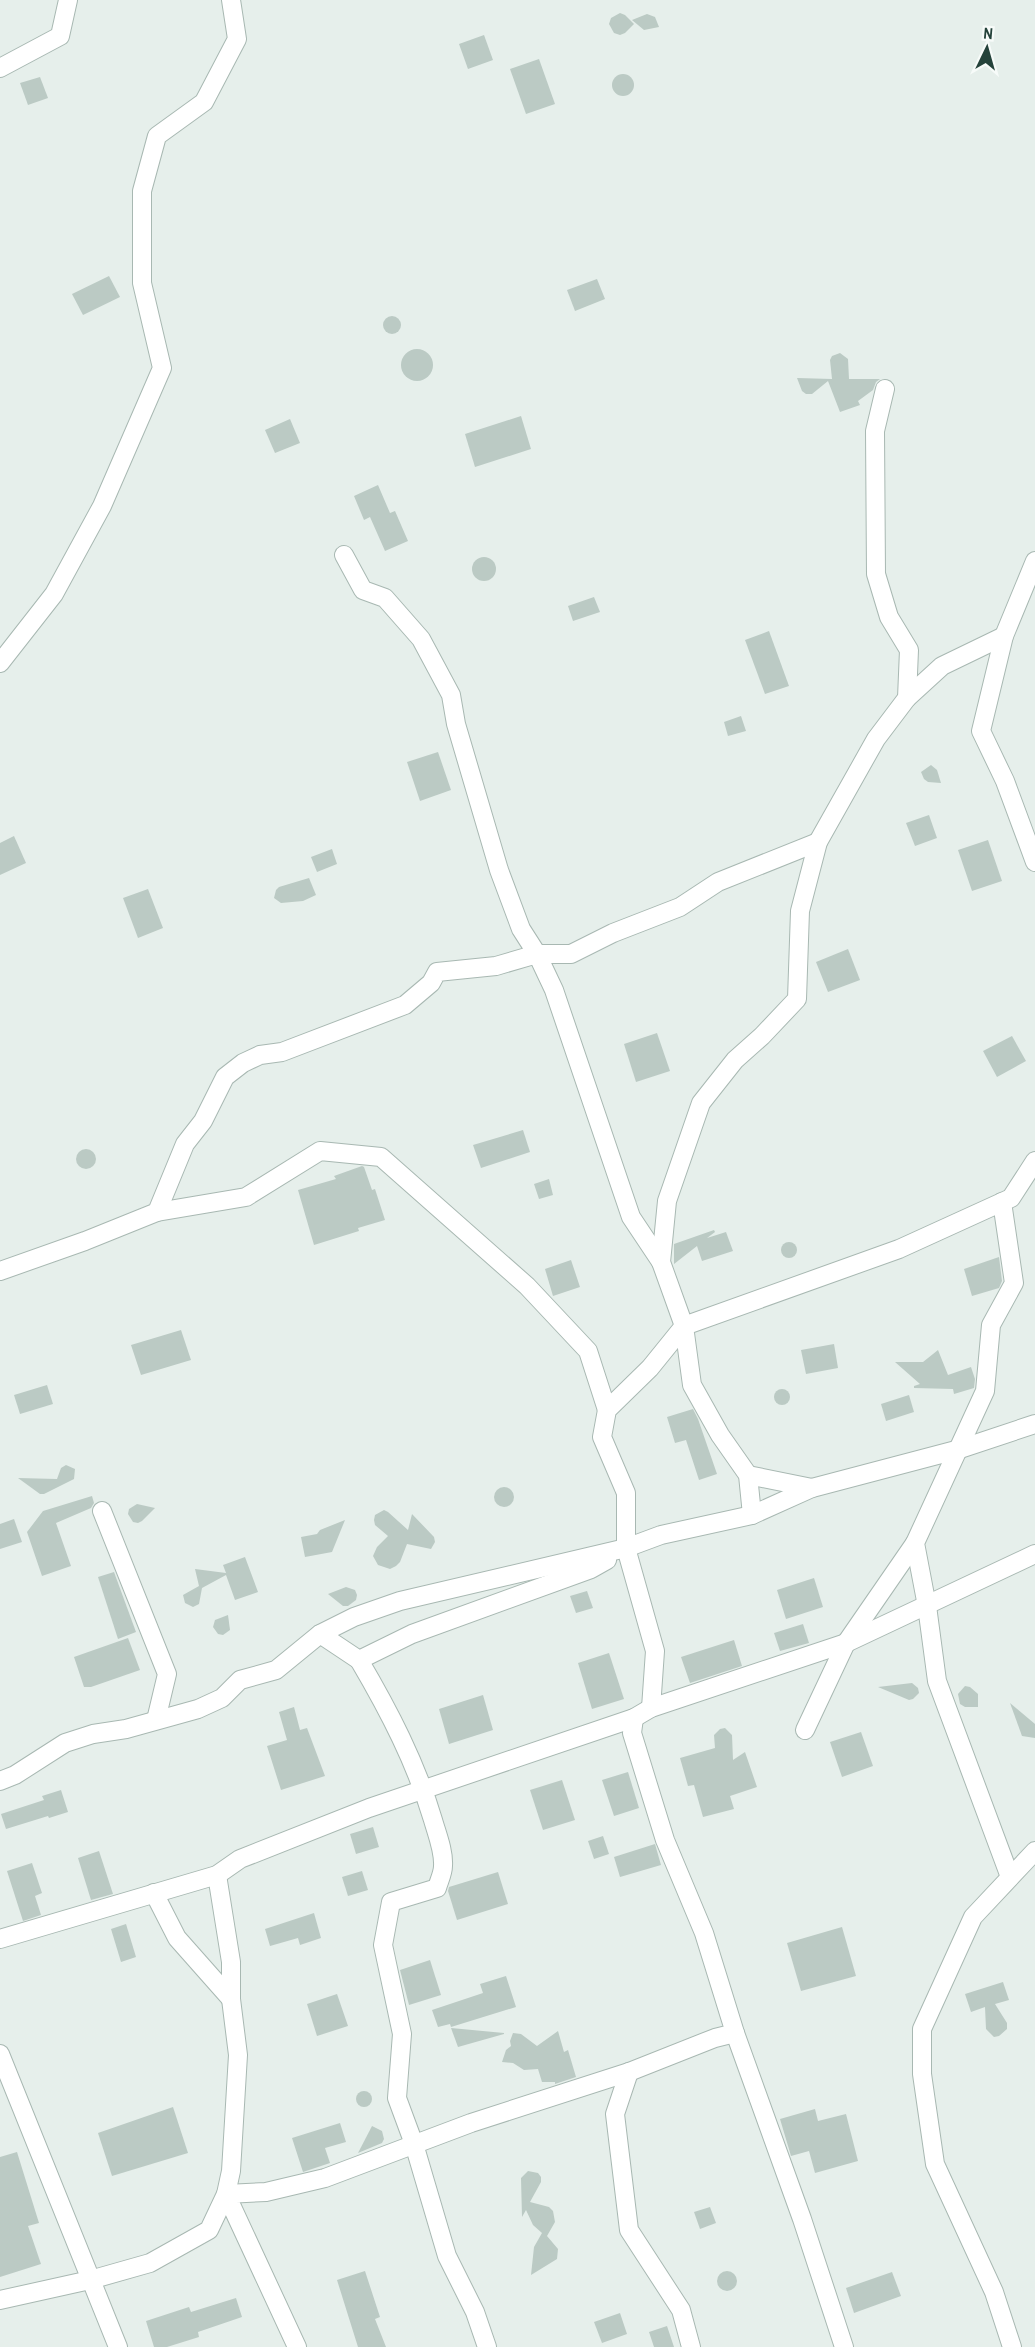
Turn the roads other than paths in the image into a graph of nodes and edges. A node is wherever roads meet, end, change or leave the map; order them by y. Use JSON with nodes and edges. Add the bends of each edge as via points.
{"nodes":[{"id":1,"x":68,"y":0,"type":"edge"},
{"id":2,"x":231,"y":0,"type":"edge"},
{"id":3,"x":0,"y":68,"type":"edge"},
{"id":4,"x":885,"y":389,"type":"dead end"},
{"id":5,"x":344,"y":555,"type":"dead end"},
{"id":6,"x":1035,"y":561,"type":"edge"},
{"id":7,"x":1004,"y":636,"type":"junction"},
{"id":8,"x":0,"y":663,"type":"edge"},
{"id":9,"x":907,"y":698,"type":"junction"},
{"id":10,"x":818,"y":842,"type":"junction"},
{"id":11,"x":1035,"y":862,"type":"edge"},
{"id":12,"x":537,"y":954,"type":"junction"},
{"id":13,"x":1035,"y":1161,"type":"edge"},
{"id":14,"x":1002,"y":1202,"type":"junction"},
{"id":15,"x":157,"y":1212,"type":"junction"},
{"id":16,"x":661,"y":1262,"type":"junction"},
{"id":17,"x":0,"y":1271,"type":"edge"},
{"id":18,"x":684,"y":1326,"type":"junction"},
{"id":19,"x":607,"y":1410,"type":"junction"},
{"id":20,"x":1035,"y":1424,"type":"edge"},
{"id":21,"x":960,"y":1449,"type":"junction"},
{"id":22,"x":748,"y":1475,"type":"junction"},
{"id":23,"x":812,"y":1488,"type":"junction"},
{"id":24,"x":102,"y":1511,"type":"dead end"},
{"id":25,"x":752,"y":1515,"type":"junction"},
{"id":26,"x":915,"y":1543,"type":"junction"},
{"id":27,"x":626,"y":1548,"type":"junction"},
{"id":28,"x":1035,"y":1554,"type":"edge"},
{"id":29,"x":927,"y":1606,"type":"junction"},
{"id":30,"x":320,"y":1634,"type":"junction"},
{"id":31,"x":846,"y":1643,"type":"junction"},
{"id":32,"x":359,"y":1660,"type":"junction"},
{"id":33,"x":651,"y":1708,"type":"junction"},
{"id":34,"x":634,"y":1718,"type":"junction"},
{"id":35,"x":156,"y":1720,"type":"junction"},
{"id":36,"x":805,"y":1730,"type":"dead end"},
{"id":37,"x":0,"y":1781,"type":"edge"},
{"id":38,"x":424,"y":1789,"type":"junction"},
{"id":39,"x":1035,"y":1851,"type":"edge"},
{"id":40,"x":217,"y":1875,"type":"junction"},
{"id":41,"x":1010,"y":1877,"type":"junction"},
{"id":42,"x":154,"y":1893,"type":"junction"},
{"id":43,"x":0,"y":1939,"type":"edge"},
{"id":44,"x":231,"y":1999,"type":"junction"},
{"id":45,"x":735,"y":2033,"type":"junction"},
{"id":46,"x":0,"y":2054,"type":"edge"},
{"id":47,"x":629,"y":2072,"type":"junction"},
{"id":48,"x":414,"y":2144,"type":"junction"},
{"id":49,"x":226,"y":2194,"type":"junction"},
{"id":50,"x":90,"y":2280,"type":"junction"},
{"id":51,"x":0,"y":2300,"type":"edge"},
{"id":52,"x":118,"y":2347,"type":"edge"},
{"id":53,"x":297,"y":2347,"type":"edge"},
{"id":54,"x":487,"y":2347,"type":"edge"},
{"id":55,"x":691,"y":2347,"type":"edge"},
{"id":56,"x":844,"y":2347,"type":"edge"},
{"id":57,"x":1012,"y":2347,"type":"edge"}],
"edges":[{"from":1,"to":3,"type":"street","via":[[60,36]]},
{"from":2,"to":8,"type":"street","via":[[237,39],[204,102],[157,136],[142,191],[142,284],[162,368],[98,514],[54,594]]},
{"from":4,"to":9,"type":"street","via":[[875,431],[876,574],[890,617],[909,650]]},
{"from":5,"to":12,"type":"street","via":[[363,590],[385,598],[421,639],[451,695],[456,724],[500,870],[521,929]]},
{"from":6,"to":7,"type":"street"},
{"from":7,"to":9,"type":"street","via":[[942,666]]},
{"from":7,"to":11,"type":"street","via":[[981,731],[1005,781]]},
{"from":9,"to":10,"type":"street","via":[[876,739]]},
{"from":10,"to":12,"type":"street","via":[[718,882],[680,907],[572,954]]},
{"from":10,"to":16,"type":"street","via":[[800,911],[797,999],[735,1060],[701,1103],[667,1201]]},
{"from":12,"to":15,"type":"street","via":[[496,966],[437,972],[431,983],[405,1005],[243,1063],[225,1077],[203,1121],[185,1144]]},
{"from":12,"to":16,"type":"street","via":[[554,990],[631,1217]]},
{"from":13,"to":14,"type":"street","via":[[1011,1198]]},
{"from":14,"to":18,"type":"street","via":[[899,1250]]},
{"from":14,"to":21,"type":"street","via":[[1014,1283],[991,1325],[985,1391]]},
{"from":15,"to":17,"type":"street"},
{"from":15,"to":19,"type":"street","via":[[246,1197],[320,1151],[381,1157],[527,1286],[588,1351]]},
{"from":16,"to":18,"type":"street"},
{"from":18,"to":19,"type":"street","via":[[650,1368]]},
{"from":18,"to":22,"type":"street","via":[[692,1385]]},
{"from":19,"to":27,"type":"street","via":[[602,1437],[626,1493]]},
{"from":20,"to":21,"type":"street"},
{"from":21,"to":23,"type":"street"},
{"from":21,"to":26,"type":"street"},
{"from":22,"to":23,"type":"street"},
{"from":22,"to":25,"type":"street"},
{"from":23,"to":25,"type":"street"},
{"from":24,"to":35,"type":"street","via":[[167,1674]]},
{"from":25,"to":27,"type":"street","via":[[661,1535]]},
{"from":26,"to":29,"type":"street"},
{"from":26,"to":31,"type":"street"},
{"from":27,"to":30,"type":"street","via":[[400,1601]]},
{"from":27,"to":32,"type":"street","via":[[591,1569],[412,1634]]},
{"from":27,"to":33,"type":"street","via":[[655,1651]]},
{"from":28,"to":29,"type":"street"},
{"from":29,"to":31,"type":"street"},
{"from":29,"to":41,"type":"street","via":[[937,1681]]},
{"from":30,"to":32,"type":"street"},
{"from":30,"to":35,"type":"street","via":[[276,1670],[240,1680],[222,1698],[198,1709]]},
{"from":31,"to":33,"type":"street"},
{"from":31,"to":36,"type":"street"},
{"from":32,"to":38,"type":"street","via":[[389,1712]]},
{"from":33,"to":34,"type":"street"},
{"from":34,"to":38,"type":"street"},
{"from":34,"to":45,"type":"street","via":[[632,1733],[665,1840],[704,1934]]},
{"from":35,"to":37,"type":"street","via":[[65,1743]]},
{"from":38,"to":40,"type":"street","via":[[240,1859]]},
{"from":38,"to":48,"type":"street","via":[[443,1866],[437,1888],[391,1902],[383,1945],[402,2034],[397,2098]]},
{"from":39,"to":41,"type":"street"},
{"from":40,"to":42,"type":"street"},
{"from":40,"to":44,"type":"street","via":[[231,1962]]},
{"from":41,"to":57,"type":"street","via":[[973,1917],[922,2029],[922,2074],[935,2163],[994,2292]]},
{"from":42,"to":43,"type":"street"},
{"from":42,"to":44,"type":"street","via":[[177,1938]]},
{"from":44,"to":49,"type":"street","via":[[238,2055],[233,2149]]},
{"from":45,"to":47,"type":"street"},
{"from":45,"to":56,"type":"street"},
{"from":46,"to":50,"type":"street"},
{"from":47,"to":48,"type":"street"},
{"from":47,"to":55,"type":"street","via":[[615,2114],[628,2230],[681,2310]]},
{"from":48,"to":49,"type":"street","via":[[325,2178],[266,2192]]},
{"from":48,"to":54,"type":"street","via":[[447,2256],[475,2312]]},
{"from":49,"to":50,"type":"street","via":[[208,2230],[150,2263]]},
{"from":49,"to":53,"type":"street"},
{"from":50,"to":51,"type":"street"},
{"from":50,"to":52,"type":"street"}]}
